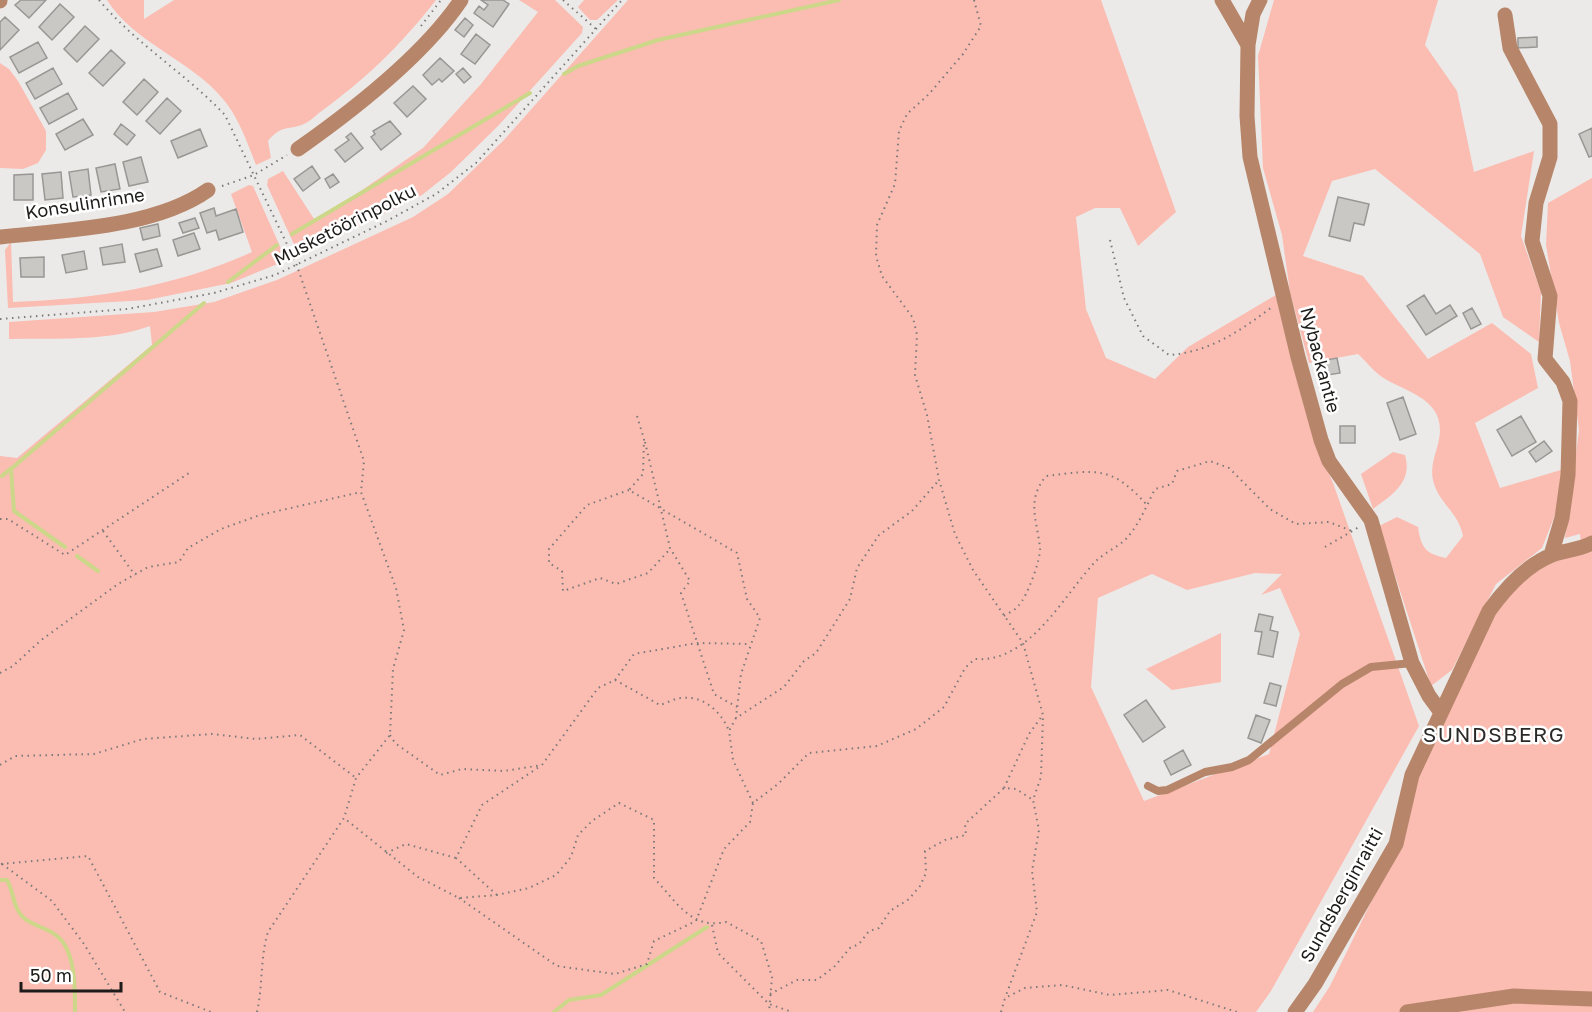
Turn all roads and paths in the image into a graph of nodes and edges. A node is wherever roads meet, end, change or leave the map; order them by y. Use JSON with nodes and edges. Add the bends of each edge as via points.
{"nodes":[{"id":1,"x":99,"y":0,"type":"edge"},
{"id":2,"x":461,"y":0,"type":"edge"},
{"id":3,"x":562,"y":0,"type":"edge"},
{"id":4,"x":622,"y":0,"type":"edge"},
{"id":5,"x":974,"y":0,"type":"edge"},
{"id":6,"x":1222,"y":0,"type":"edge"},
{"id":7,"x":1260,"y":0,"type":"edge"},
{"id":8,"x":1505,"y":15,"type":"dead end"},
{"id":9,"x":596,"y":29,"type":"junction"},
{"id":10,"x":1248,"y":45,"type":"junction"},
{"id":11,"x":298,"y":149,"type":"joint"},
{"id":12,"x":254,"y":175,"type":"junction"},
{"id":13,"x":208,"y":190,"type":"joint"},
{"id":14,"x":0,"y":237,"type":"edge"},
{"id":15,"x":1110,"y":240,"type":"dead end"},
{"id":16,"x":296,"y":263,"type":"junction"},
{"id":17,"x":1284,"y":298,"type":"junction"},
{"id":18,"x":0,"y":319,"type":"edge"},
{"id":19,"x":637,"y":416,"type":"dead end"},
{"id":20,"x":644,"y":439,"type":"junction"},
{"id":21,"x":189,"y":473,"type":"dead end"},
{"id":22,"x":939,"y":480,"type":"junction"},
{"id":23,"x":628,"y":490,"type":"junction"},
{"id":24,"x":361,"y":492,"type":"junction"},
{"id":25,"x":1147,"y":505,"type":"junction"},
{"id":26,"x":661,"y":508,"type":"junction"},
{"id":27,"x":0,"y":519,"type":"edge"},
{"id":28,"x":1371,"y":520,"type":"junction"},
{"id":29,"x":103,"y":530,"type":"junction"},
{"id":30,"x":1352,"y":531,"type":"junction"},
{"id":31,"x":1592,"y":543,"type":"edge"},
{"id":32,"x":1325,"y":547,"type":"dead end"},
{"id":33,"x":670,"y":548,"type":"junction"},
{"id":34,"x":1551,"y":555,"type":"junction"},
{"id":35,"x":135,"y":575,"type":"junction"},
{"id":36,"x":1003,"y":616,"type":"junction"},
{"id":37,"x":697,"y":643,"type":"junction"},
{"id":38,"x":1023,"y":643,"type":"junction"},
{"id":39,"x":749,"y":644,"type":"junction"},
{"id":40,"x":1412,"y":663,"type":"junction"},
{"id":41,"x":0,"y":673,"type":"edge"},
{"id":42,"x":615,"y":680,"type":"junction"},
{"id":43,"x":737,"y":707,"type":"junction"},
{"id":44,"x":1440,"y":711,"type":"junction"},
{"id":45,"x":1043,"y":715,"type":"junction"},
{"id":46,"x":736,"y":718,"type":"junction"},
{"id":47,"x":729,"y":731,"type":"junction"},
{"id":48,"x":390,"y":735,"type":"junction"},
{"id":49,"x":0,"y":765,"type":"edge"},
{"id":50,"x":542,"y":765,"type":"junction"},
{"id":51,"x":356,"y":778,"type":"junction"},
{"id":52,"x":1148,"y":786,"type":"dead end"},
{"id":53,"x":1004,"y":788,"type":"junction"},
{"id":54,"x":1033,"y":800,"type":"junction"},
{"id":55,"x":753,"y":803,"type":"junction"},
{"id":56,"x":344,"y":818,"type":"junction"},
{"id":57,"x":386,"y":854,"type":"junction"},
{"id":58,"x":456,"y":858,"type":"junction"},
{"id":59,"x":1,"y":864,"type":"edge"},
{"id":60,"x":497,"y":895,"type":"junction"},
{"id":61,"x":459,"y":898,"type":"junction"},
{"id":62,"x":696,"y":921,"type":"junction"},
{"id":63,"x":712,"y":925,"type":"junction"},
{"id":64,"x":770,"y":994,"type":"junction"},
{"id":65,"x":1005,"y":998,"type":"junction"},
{"id":66,"x":1592,"y":999,"type":"edge"},
{"id":67,"x":769,"y":1004,"type":"junction"},
{"id":68,"x":124,"y":1012,"type":"edge"},
{"id":69,"x":211,"y":1012,"type":"edge"},
{"id":70,"x":257,"y":1012,"type":"edge"},
{"id":71,"x":769,"y":1012,"type":"edge"},
{"id":72,"x":792,"y":1012,"type":"edge"},
{"id":73,"x":1001,"y":1012,"type":"edge"},
{"id":74,"x":1237,"y":1012,"type":"edge"},
{"id":75,"x":1295,"y":1012,"type":"edge"},
{"id":76,"x":1407,"y":1012,"type":"edge"}],
"edges":[{"from":1,"to":12,"type":"path","via":[[120,25],[225,115]]},
{"from":2,"to":11,"type":"street","via":[[448,19],[385,80],[342,118]]},
{"from":3,"to":9,"type":"path"},
{"from":4,"to":9,"type":"path","name":"Musketöörinpolku"},
{"from":5,"to":22,"type":"path","via":[[981,26],[963,54],[907,114],[899,131],[895,184],[877,225],[876,256],[882,276],[913,318],[917,335],[915,375]]},
{"from":6,"to":10,"type":"street"},
{"from":7,"to":10,"type":"street","name":"Nybackantie"},
{"from":8,"to":34,"type":"street","via":[[1510,48],[1550,124],[1550,157],[1536,203],[1532,241],[1550,296],[1545,359],[1563,382],[1570,401],[1565,496]]},
{"from":9,"to":16,"type":"path","name":"Musketöörinpolku","via":[[476,163],[436,194]]},
{"from":10,"to":17,"type":"street","name":"Nybackantie","via":[[1250,157]]},
{"from":11,"to":12,"type":"path"},
{"from":12,"to":13,"type":"path"},
{"from":12,"to":16,"type":"path"},
{"from":13,"to":14,"type":"street","name":"Konsulinrinne","via":[[179,207],[120,222]]},
{"from":15,"to":17,"type":"path","via":[[1124,298],[1143,336],[1169,355],[1189,354],[1214,345]]},
{"from":16,"to":18,"type":"path","name":"Musketöörinpolku","via":[[275,275],[214,293],[127,309]]},
{"from":16,"to":24,"type":"path","via":[[364,461]]},
{"from":17,"to":28,"type":"street","name":"Nybackantie","via":[[1329,461]]},
{"from":19,"to":20,"type":"path"},
{"from":20,"to":23,"type":"path","via":[[643,474]]},
{"from":20,"to":26,"type":"path"},
{"from":21,"to":29,"type":"path"},
{"from":22,"to":36,"type":"path","via":[[955,534]]},
{"from":22,"to":46,"type":"path","via":[[912,512],[879,535],[857,568],[850,599],[816,653],[784,687]]},
{"from":23,"to":26,"type":"path"},
{"from":23,"to":33,"type":"path","via":[[587,506],[549,549],[549,563],[562,571],[563,591],[600,578],[616,584],[648,573]]},
{"from":24,"to":35,"type":"path","via":[[260,515],[188,548],[179,562],[148,567]]},
{"from":24,"to":48,"type":"path","via":[[396,588],[404,630],[393,669]]},
{"from":25,"to":30,"type":"path","via":[[1155,489],[1172,484],[1177,471],[1210,461],[1229,468],[1270,509],[1296,524],[1329,522]]},
{"from":25,"to":36,"type":"path","via":[[1127,482],[1099,472],[1046,476],[1037,488],[1034,505],[1040,551],[1028,591],[1019,606]]},
{"from":25,"to":38,"type":"path","via":[[1124,541],[1097,560]]},
{"from":26,"to":33,"type":"path"},
{"from":26,"to":39,"type":"path","via":[[737,554],[747,599],[760,618]]},
{"from":27,"to":29,"type":"path","via":[[8,519],[64,555]]},
{"from":28,"to":30,"type":"path"},
{"from":28,"to":40,"type":"street","name":"Nybackantie"},
{"from":29,"to":35,"type":"path"},
{"from":30,"to":32,"type":"path"},
{"from":31,"to":34,"type":"street","name":"Sundsberginraitti"},
{"from":33,"to":37,"type":"path","via":[[690,581],[681,593]]},
{"from":34,"to":44,"type":"street","name":"Sundsberginraitti","via":[[1512,583],[1489,611]]},
{"from":35,"to":41,"type":"path","via":[[109,589]]},
{"from":36,"to":38,"type":"path"},
{"from":37,"to":39,"type":"path"},
{"from":37,"to":42,"type":"path","via":[[634,654]]},
{"from":37,"to":43,"type":"path","via":[[714,694]]},
{"from":38,"to":45,"type":"path"},
{"from":38,"to":55,"type":"path","via":[[990,660],[975,658],[965,668],[944,707],[916,729],[877,746],[809,753]]},
{"from":39,"to":43,"type":"path"},
{"from":40,"to":44,"type":"street","name":"Nybackantie"},
{"from":40,"to":52,"type":"lane","via":[[1371,667],[1342,684],[1249,760],[1205,772],[1167,790]]},
{"from":42,"to":47,"type":"path","via":[[660,705],[682,698],[701,700],[723,715]]},
{"from":42,"to":50,"type":"path","via":[[598,688]]},
{"from":43,"to":46,"type":"path"},
{"from":44,"to":75,"type":"street","name":"Sundsberginraitti","via":[[1412,775],[1396,844]]},
{"from":45,"to":53,"type":"path","via":[[1029,734]]},
{"from":45,"to":54,"type":"path","via":[[1041,777]]},
{"from":46,"to":47,"type":"path"},
{"from":47,"to":55,"type":"path","via":[[733,760]]},
{"from":48,"to":50,"type":"path","via":[[395,743],[440,775]]},
{"from":48,"to":51,"type":"path"},
{"from":49,"to":51,"type":"path","via":[[15,756],[94,754],[142,739],[212,734],[256,739],[300,735]]},
{"from":50,"to":58,"type":"path","via":[[482,805]]},
{"from":51,"to":56,"type":"path"},
{"from":53,"to":54,"type":"path","via":[[1016,789]]},
{"from":53,"to":64,"type":"path","via":[[965,824],[966,836],[945,840],[925,851],[926,873],[920,886],[890,911],[879,928],[869,931],[817,980],[797,980]]},
{"from":54,"to":65,"type":"path","via":[[1039,830],[1032,871],[1037,912]]},
{"from":55,"to":62,"type":"path","via":[[750,822],[724,849]]},
{"from":56,"to":57,"type":"path"},
{"from":56,"to":70,"type":"path","via":[[268,932],[262,952]]},
{"from":57,"to":58,"type":"path","via":[[406,844]]},
{"from":57,"to":61,"type":"path","via":[[418,877]]},
{"from":58,"to":60,"type":"path"},
{"from":59,"to":68,"type":"path","via":[[52,901],[84,944]]},
{"from":59,"to":69,"type":"path","via":[[88,856],[160,992]]},
{"from":60,"to":61,"type":"path"},
{"from":60,"to":62,"type":"path","via":[[529,888],[556,875],[571,857],[578,835],[620,803],[654,820],[654,878]]},
{"from":61,"to":62,"type":"path","via":[[557,966],[615,974],[646,964],[654,941]]},
{"from":62,"to":63,"type":"path"},
{"from":63,"to":64,"type":"path","via":[[726,922],[762,940],[772,977]]},
{"from":63,"to":67,"type":"path","via":[[718,953]]},
{"from":64,"to":67,"type":"path"},
{"from":65,"to":73,"type":"path"},
{"from":65,"to":74,"type":"path","via":[[1026,988],[1062,986],[1110,995],[1168,990]]},
{"from":66,"to":76,"type":"street","via":[[1514,996]]},
{"from":67,"to":71,"type":"path"},
{"from":67,"to":72,"type":"path"}]}
